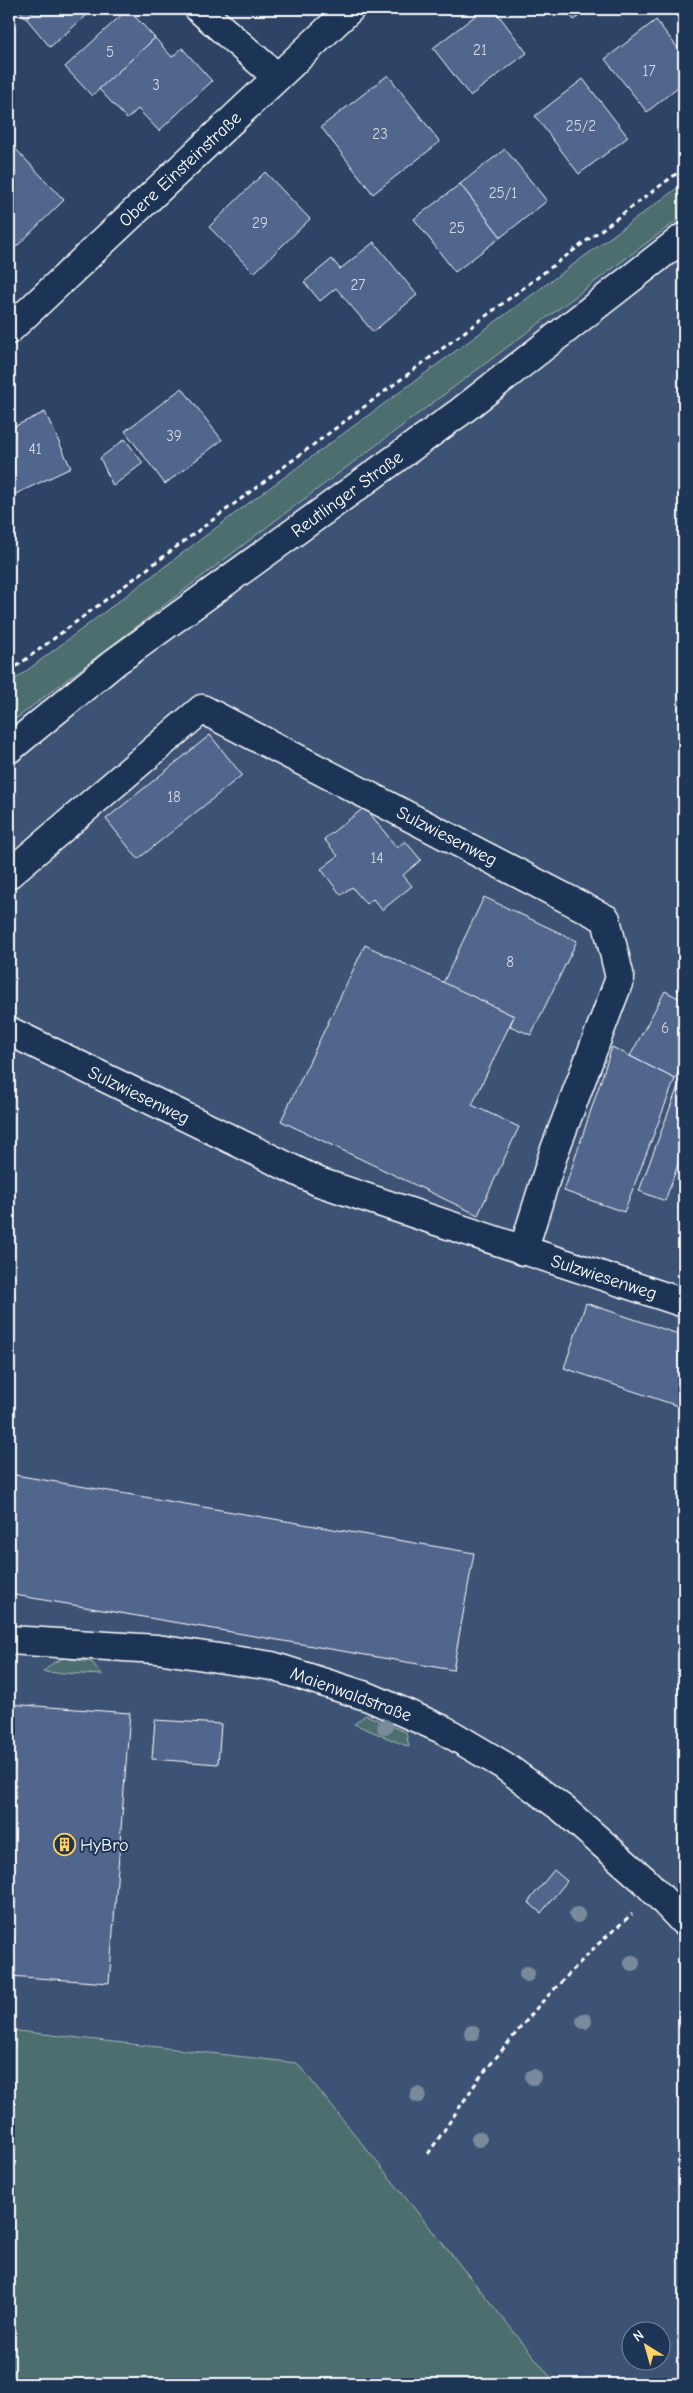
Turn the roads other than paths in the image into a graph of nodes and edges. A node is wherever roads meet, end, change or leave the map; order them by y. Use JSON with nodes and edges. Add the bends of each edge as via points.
{"nodes":[{"id":1,"x":199,"y":9,"type":"edge"},
{"id":2,"x":350,"y":9,"type":"edge"},
{"id":3,"x":277,"y":77,"type":"junction"},
{"id":4,"x":684,"y":237,"type":"edge"},
{"id":5,"x":10,"y":326,"type":"edge"},
{"id":6,"x":9,"y":749,"type":"edge"},
{"id":7,"x":9,"y":874,"type":"edge"},
{"id":8,"x":9,"y":1031,"type":"edge"},
{"id":9,"x":524,"y":1251,"type":"junction"},
{"id":10,"x":684,"y":1303,"type":"edge"},
{"id":11,"x":9,"y":1640,"type":"edge"},
{"id":12,"x":684,"y":1922,"type":"edge"}],
"edges":[{"from":1,"to":3,"type":"street"},
{"from":2,"to":3,"type":"street","name":"Obere Einsteinstraße"},
{"from":3,"to":5,"type":"street","name":"Obere Einsteinstraße"},
{"from":4,"to":6,"type":"street","name":"Reutlinger Straße","via":[[460,412],[115,662]]},
{"from":7,"to":9,"type":"street","name":"Sulzwiesenweg","via":[[202,708],[606,919],[620,978],[554,1152]]},
{"from":8,"to":9,"type":"street","name":"Sulzwiesenweg","via":[[319,1182]]},
{"from":9,"to":10,"type":"street","name":"Sulzwiesenweg"},
{"from":11,"to":12,"type":"street","name":"Maienwaldstraße","via":[[157,1649],[272,1666],[369,1697],[444,1730],[503,1765],[563,1809],[655,1891]]}]}
